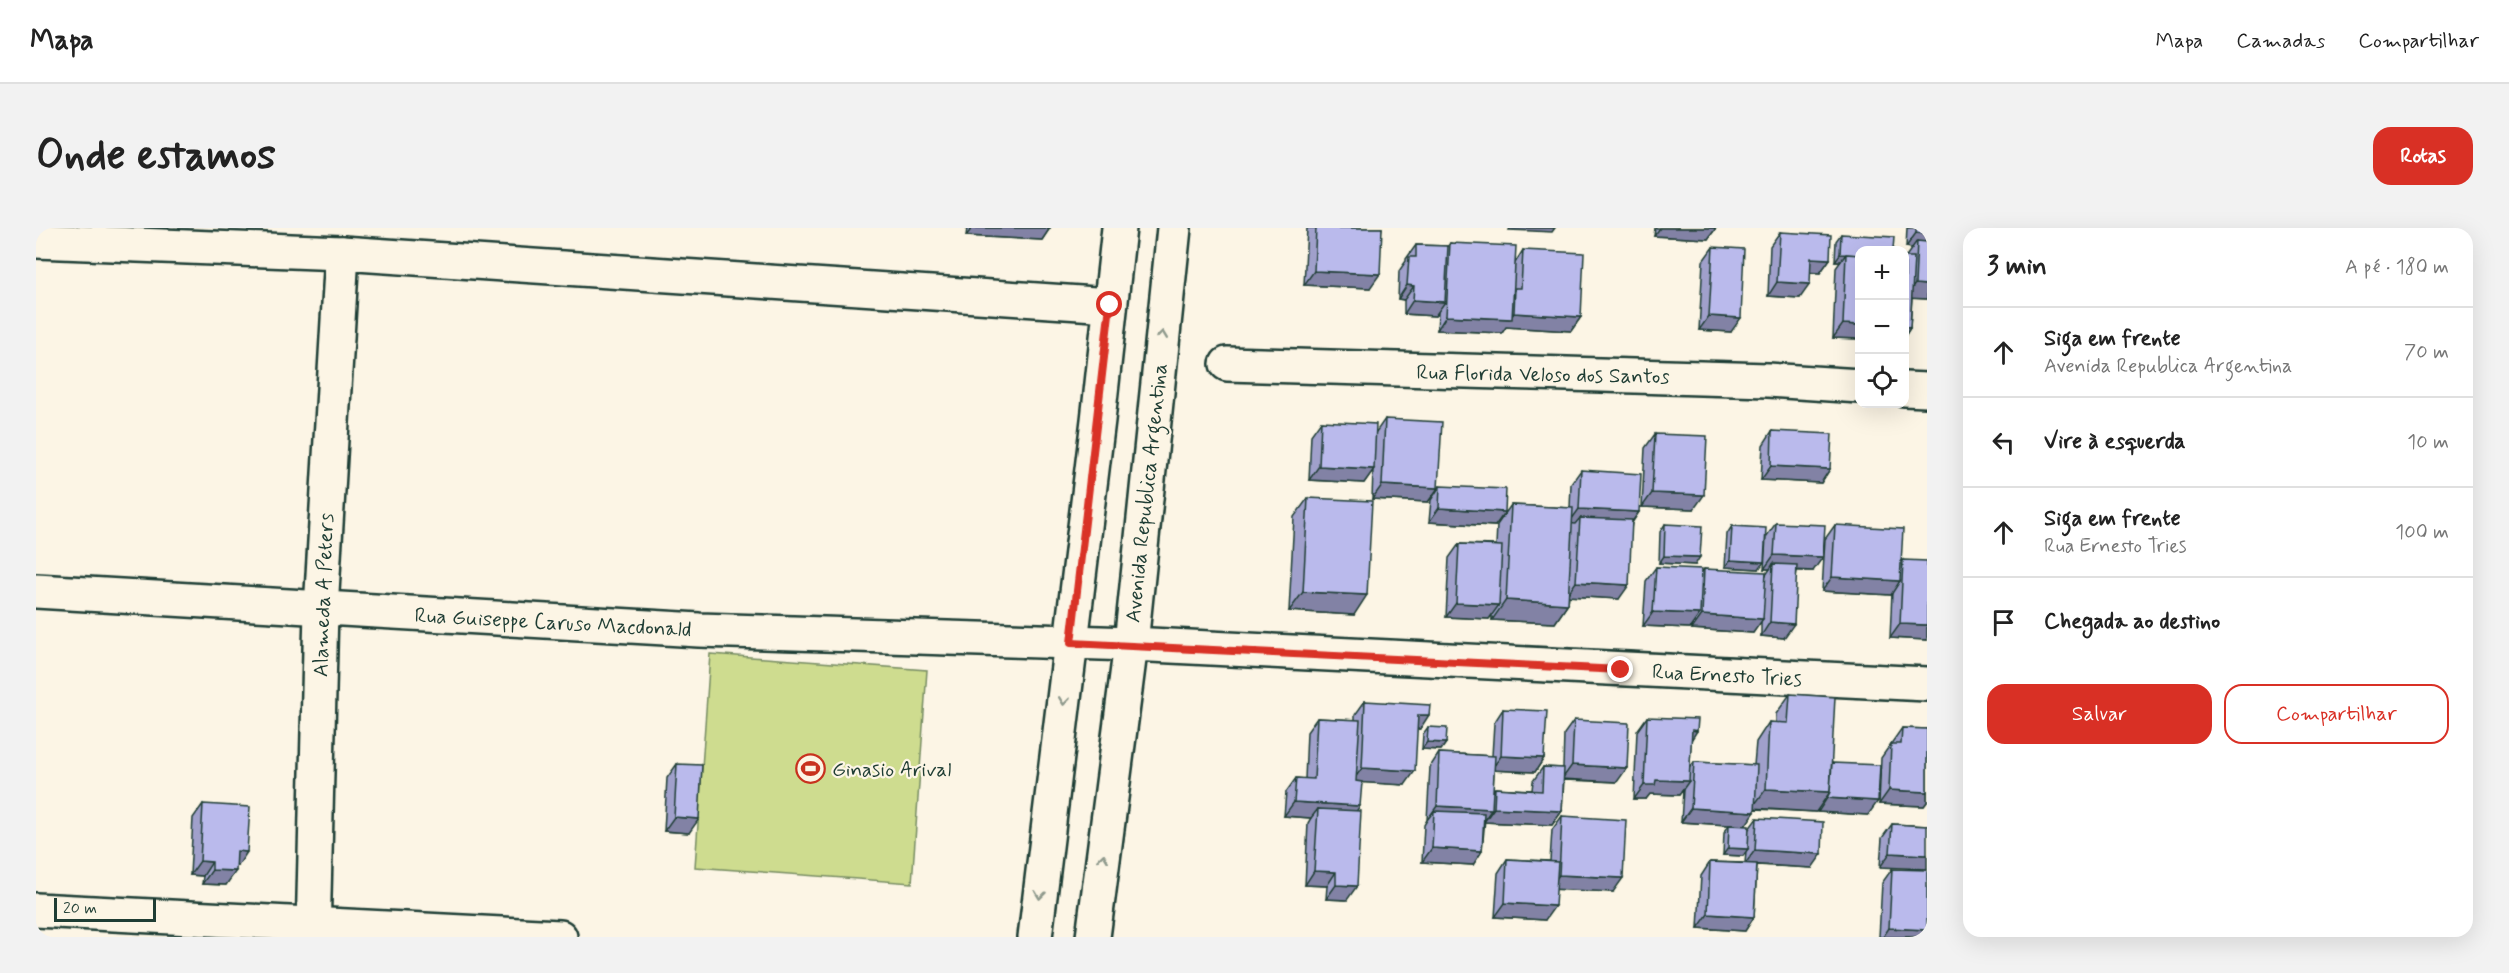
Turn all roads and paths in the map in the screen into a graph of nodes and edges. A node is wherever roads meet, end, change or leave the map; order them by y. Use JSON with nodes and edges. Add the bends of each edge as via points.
{"nodes":[{"id":1,"x":1119,"y":228,"type":"edge"},
{"id":2,"x":1174,"y":228,"type":"edge"},
{"id":3,"x":36,"y":241,"type":"edge"},
{"id":4,"x":342,"y":253,"type":"junction"},
{"id":5,"x":1110,"y":305,"type":"junction"},
{"id":6,"x":1227,"y":364,"type":"dead end"},
{"id":7,"x":1855,"y":386,"type":"edge"},
{"id":8,"x":1909,"y":389,"type":"edge"},
{"id":9,"x":1927,"y":390,"type":"edge"},
{"id":10,"x":36,"y":591,"type":"edge"},
{"id":11,"x":321,"y":609,"type":"junction"},
{"id":12,"x":1071,"y":643,"type":"junction"},
{"id":13,"x":1131,"y":644,"type":"junction"},
{"id":14,"x":1927,"y":684,"type":"edge"},
{"id":15,"x":36,"y":910,"type":"edge"},
{"id":16,"x":314,"y":930,"type":"edge"},
{"id":17,"x":560,"y":937,"type":"edge"},
{"id":18,"x":1035,"y":937,"type":"edge"},
{"id":19,"x":1093,"y":937,"type":"edge"}],
"edges":[{"from":1,"to":5,"type":"street"},
{"from":13,"to":2,"type":"street","name":"Avenida Republica Argentina","one_way":true},
{"from":3,"to":4,"type":"street"},
{"from":4,"to":5,"type":"street"},
{"from":4,"to":11,"type":"street","name":"Alameda A Peters"},
{"from":5,"to":12,"type":"street"},
{"from":6,"to":7,"type":"street","name":"Rua Florida Veloso dos Santos"},
{"from":8,"to":9,"type":"street"},
{"from":10,"to":11,"type":"street","name":"Rua Guiseppe Caruso Macdonald"},
{"from":11,"to":12,"type":"street","name":"Rua Guiseppe Caruso Macdonald","via":[[699,630]]},
{"from":11,"to":16,"type":"street","name":"Alameda A Peters"},
{"from":12,"to":13,"type":"street","name":"Rua Guiseppe Caruso Macdonald"},
{"from":12,"to":18,"type":"street","one_way":true},
{"from":13,"to":14,"type":"street","name":"Rua Ernesto Tries"},
{"from":19,"to":13,"type":"street","name":"Avenida Republica Argentina","one_way":true},
{"from":15,"to":16,"type":"street"},
{"from":16,"to":17,"type":"street"}]}
